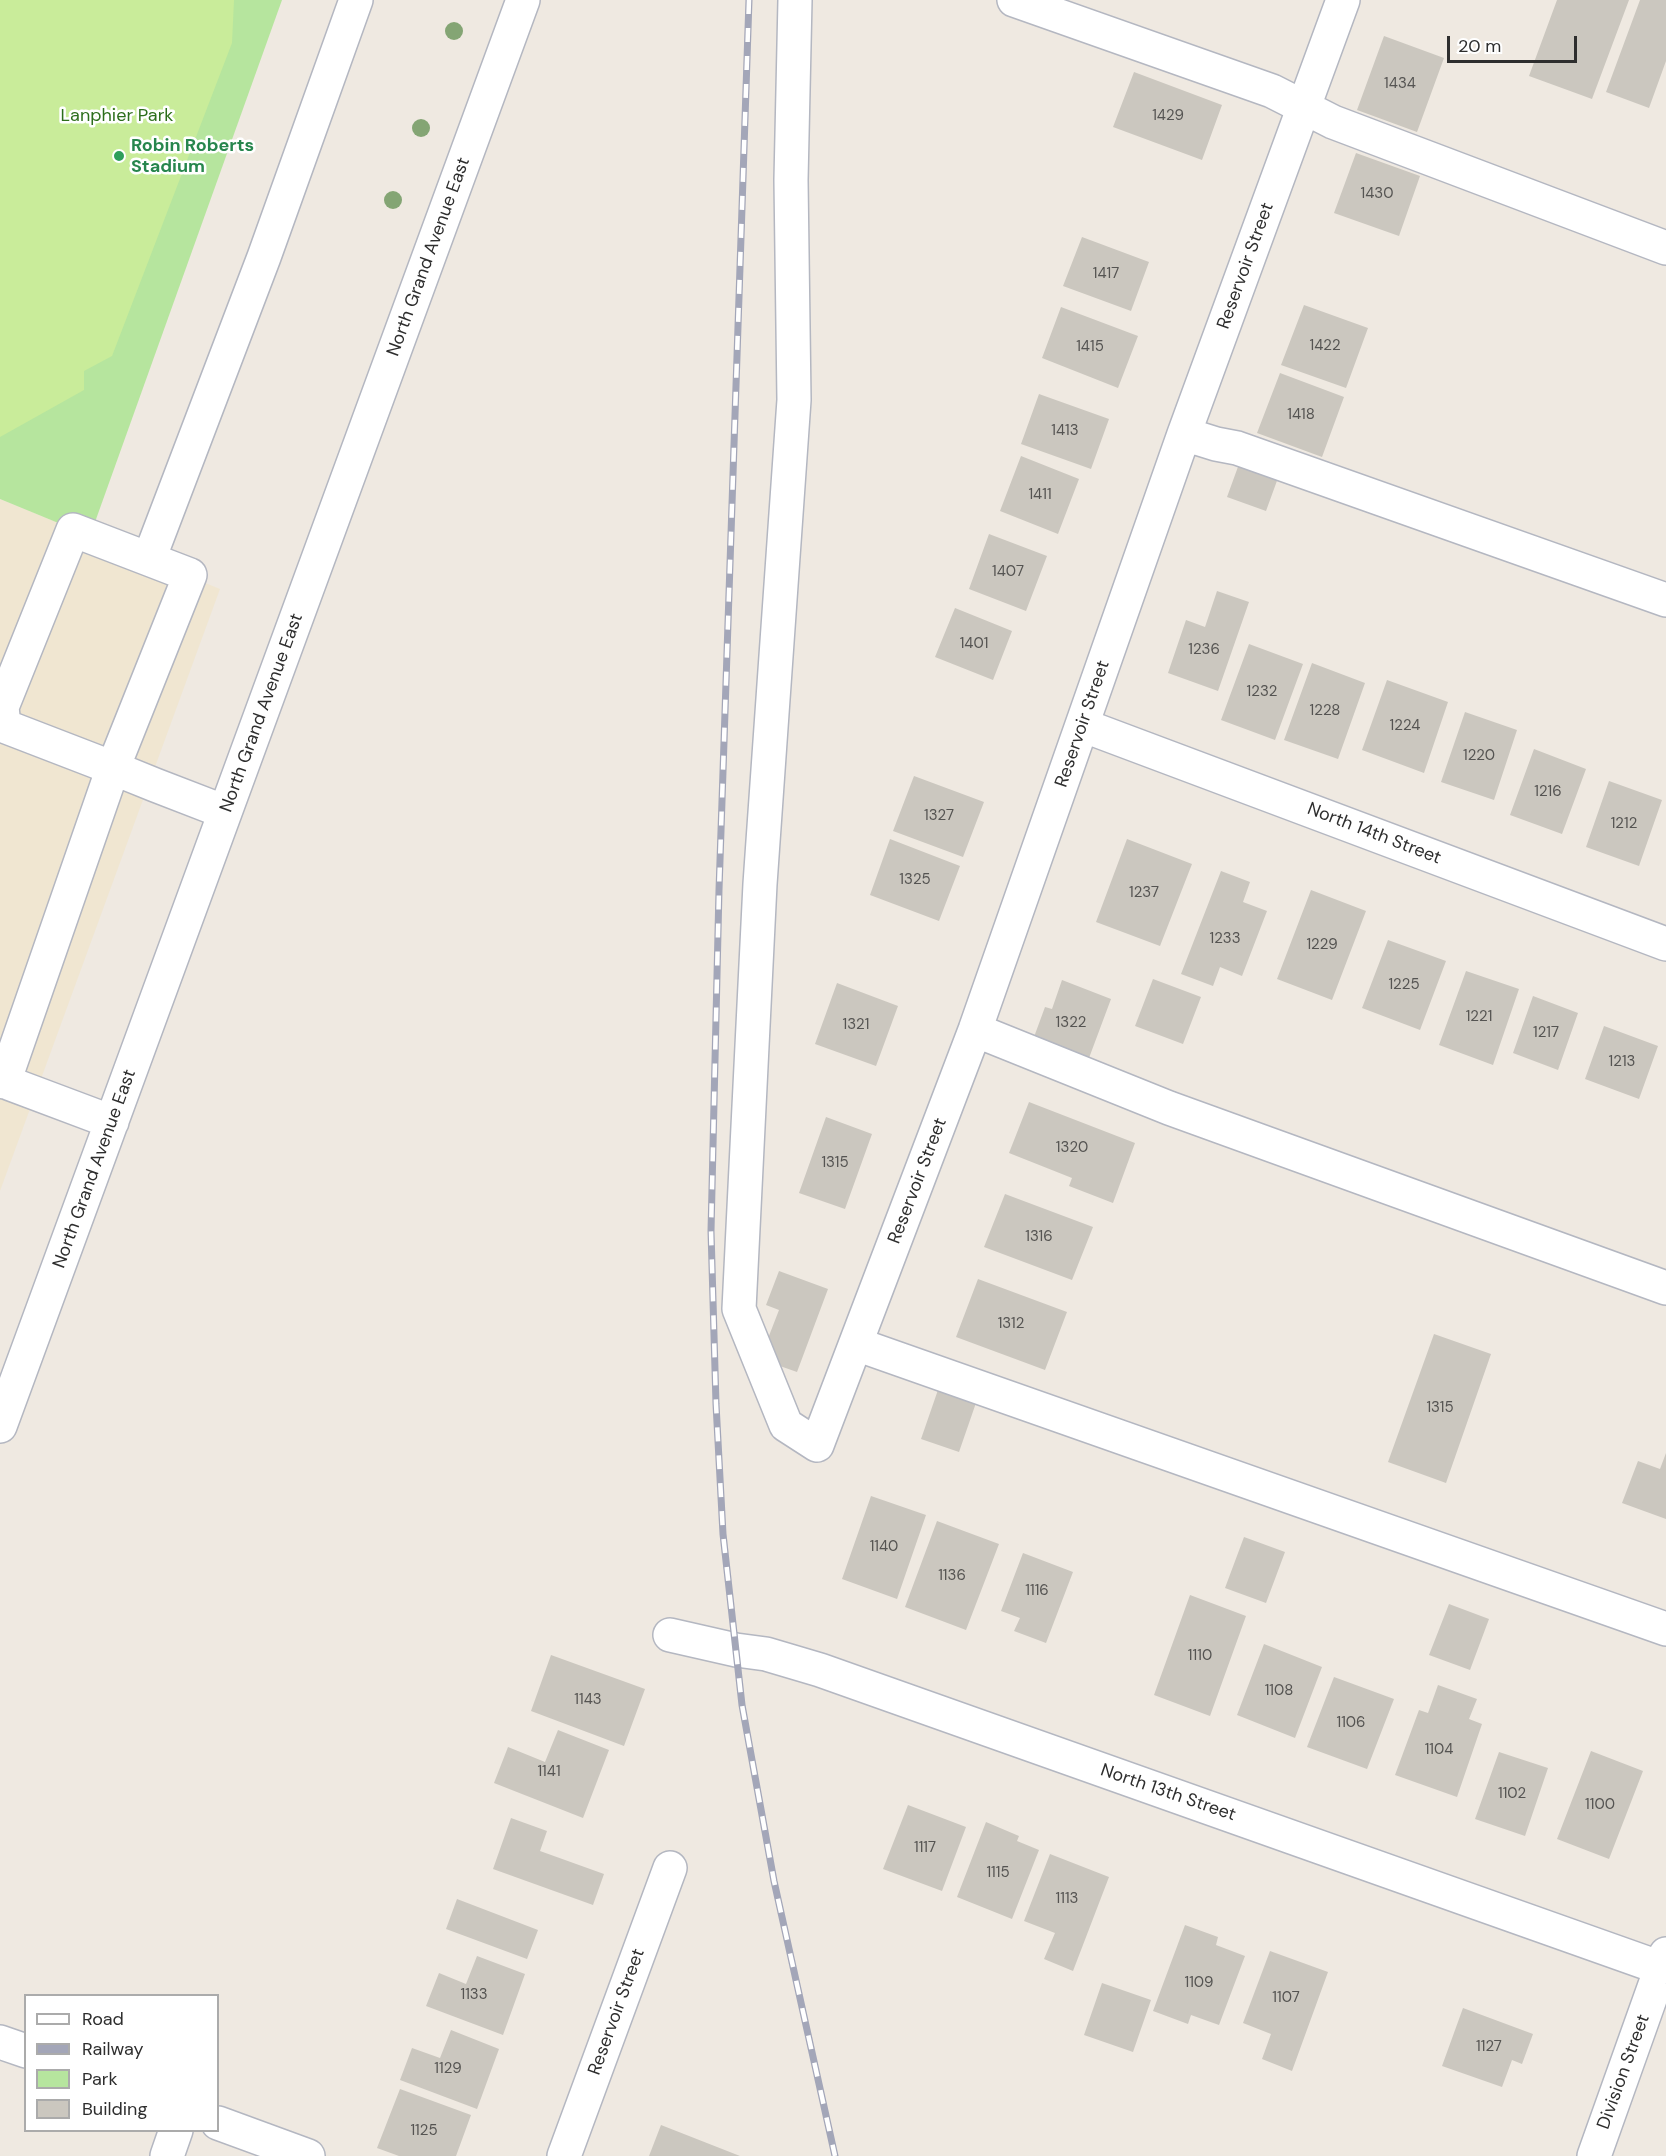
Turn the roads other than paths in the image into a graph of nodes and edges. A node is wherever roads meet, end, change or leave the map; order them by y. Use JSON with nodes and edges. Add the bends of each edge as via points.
{"nodes":[{"id":1,"x":356,"y":0,"type":"edge"},
{"id":2,"x":523,"y":0,"type":"edge"},
{"id":3,"x":795,"y":0,"type":"edge"},
{"id":4,"x":1014,"y":0,"type":"edge"},
{"id":5,"x":1343,"y":0,"type":"edge"},
{"id":6,"x":1304,"y":107,"type":"junction"},
{"id":7,"x":1666,"y":248,"type":"edge"},
{"id":8,"x":1184,"y":434,"type":"junction"},
{"id":9,"x":150,"y":559,"type":"junction"},
{"id":10,"x":1666,"y":600,"type":"edge"},
{"id":11,"x":1082,"y":725,"type":"junction"},
{"id":12,"x":113,"y":768,"type":"junction"},
{"id":13,"x":225,"y":812,"type":"junction"},
{"id":14,"x":1666,"y":944,"type":"edge"},
{"id":15,"x":975,"y":1030,"type":"junction"},
{"id":16,"x":2,"y":1081,"type":"edge"},
{"id":17,"x":112,"y":1122,"type":"junction"},
{"id":18,"x":1666,"y":1288,"type":"edge"},
{"id":19,"x":856,"y":1344,"type":"junction"},
{"id":20,"x":0,"y":1426,"type":"edge"},
{"id":21,"x":1666,"y":1629,"type":"edge"},
{"id":22,"x":670,"y":1635,"type":"dead end"},
{"id":23,"x":670,"y":1868,"type":"dead end"},
{"id":24,"x":1664,"y":1961,"type":"edge"},
{"id":25,"x":0,"y":2042,"type":"edge"},
{"id":26,"x":24,"y":2050,"type":"edge"},
{"id":27,"x":219,"y":2123,"type":"edge"},
{"id":28,"x":175,"y":2132,"type":"edge"},
{"id":29,"x":167,"y":2156,"type":"edge"},
{"id":30,"x":308,"y":2156,"type":"edge"},
{"id":31,"x":564,"y":2156,"type":"edge"},
{"id":32,"x":1594,"y":2156,"type":"edge"}],
"edges":[{"from":1,"to":9,"type":"street"},
{"from":2,"to":13,"type":"street","name":"North Grand Avenue East"},
{"from":3,"to":19,"type":"street","name":"Reservoir Street","via":[[791,180],[794,400],[760,884],[739,1310],[786,1425],[817,1445]]},
{"from":4,"to":6,"type":"street","via":[[1272,91]]},
{"from":5,"to":6,"type":"street","name":"Reservoir Street"},
{"from":6,"to":7,"type":"street","via":[[1333,122]]},
{"from":6,"to":8,"type":"street","name":"Reservoir Street"},
{"from":8,"to":10,"type":"street","via":[[1249,452]]},
{"from":8,"to":11,"type":"street","name":"Reservoir Street"},
{"from":9,"to":12,"type":"street","via":[[190,575]]},
{"from":9,"to":12,"type":"street","via":[[73,530],[2,707],[4,726]]},
{"from":11,"to":14,"type":"street","name":"North 14th Street"},
{"from":11,"to":15,"type":"street","name":"Reservoir Street"},
{"from":12,"to":13,"type":"street"},
{"from":12,"to":16,"type":"street"},
{"from":13,"to":17,"type":"street","name":"North Grand Avenue East"},
{"from":15,"to":18,"type":"street","via":[[1169,1108]]},
{"from":15,"to":19,"type":"street","name":"Reservoir Street"},
{"from":16,"to":17,"type":"street"},
{"from":17,"to":20,"type":"street","name":"North Grand Avenue East"},
{"from":19,"to":21,"type":"street"},
{"from":22,"to":24,"type":"street","name":"North 13th Street","via":[[766,1654],[820,1670]]},
{"from":23,"to":31,"type":"street","name":"Reservoir Street"},
{"from":24,"to":32,"type":"street","name":"Division Street"},
{"from":25,"to":26,"type":"street"},
{"from":27,"to":30,"type":"street"},
{"from":28,"to":29,"type":"street"}]}
